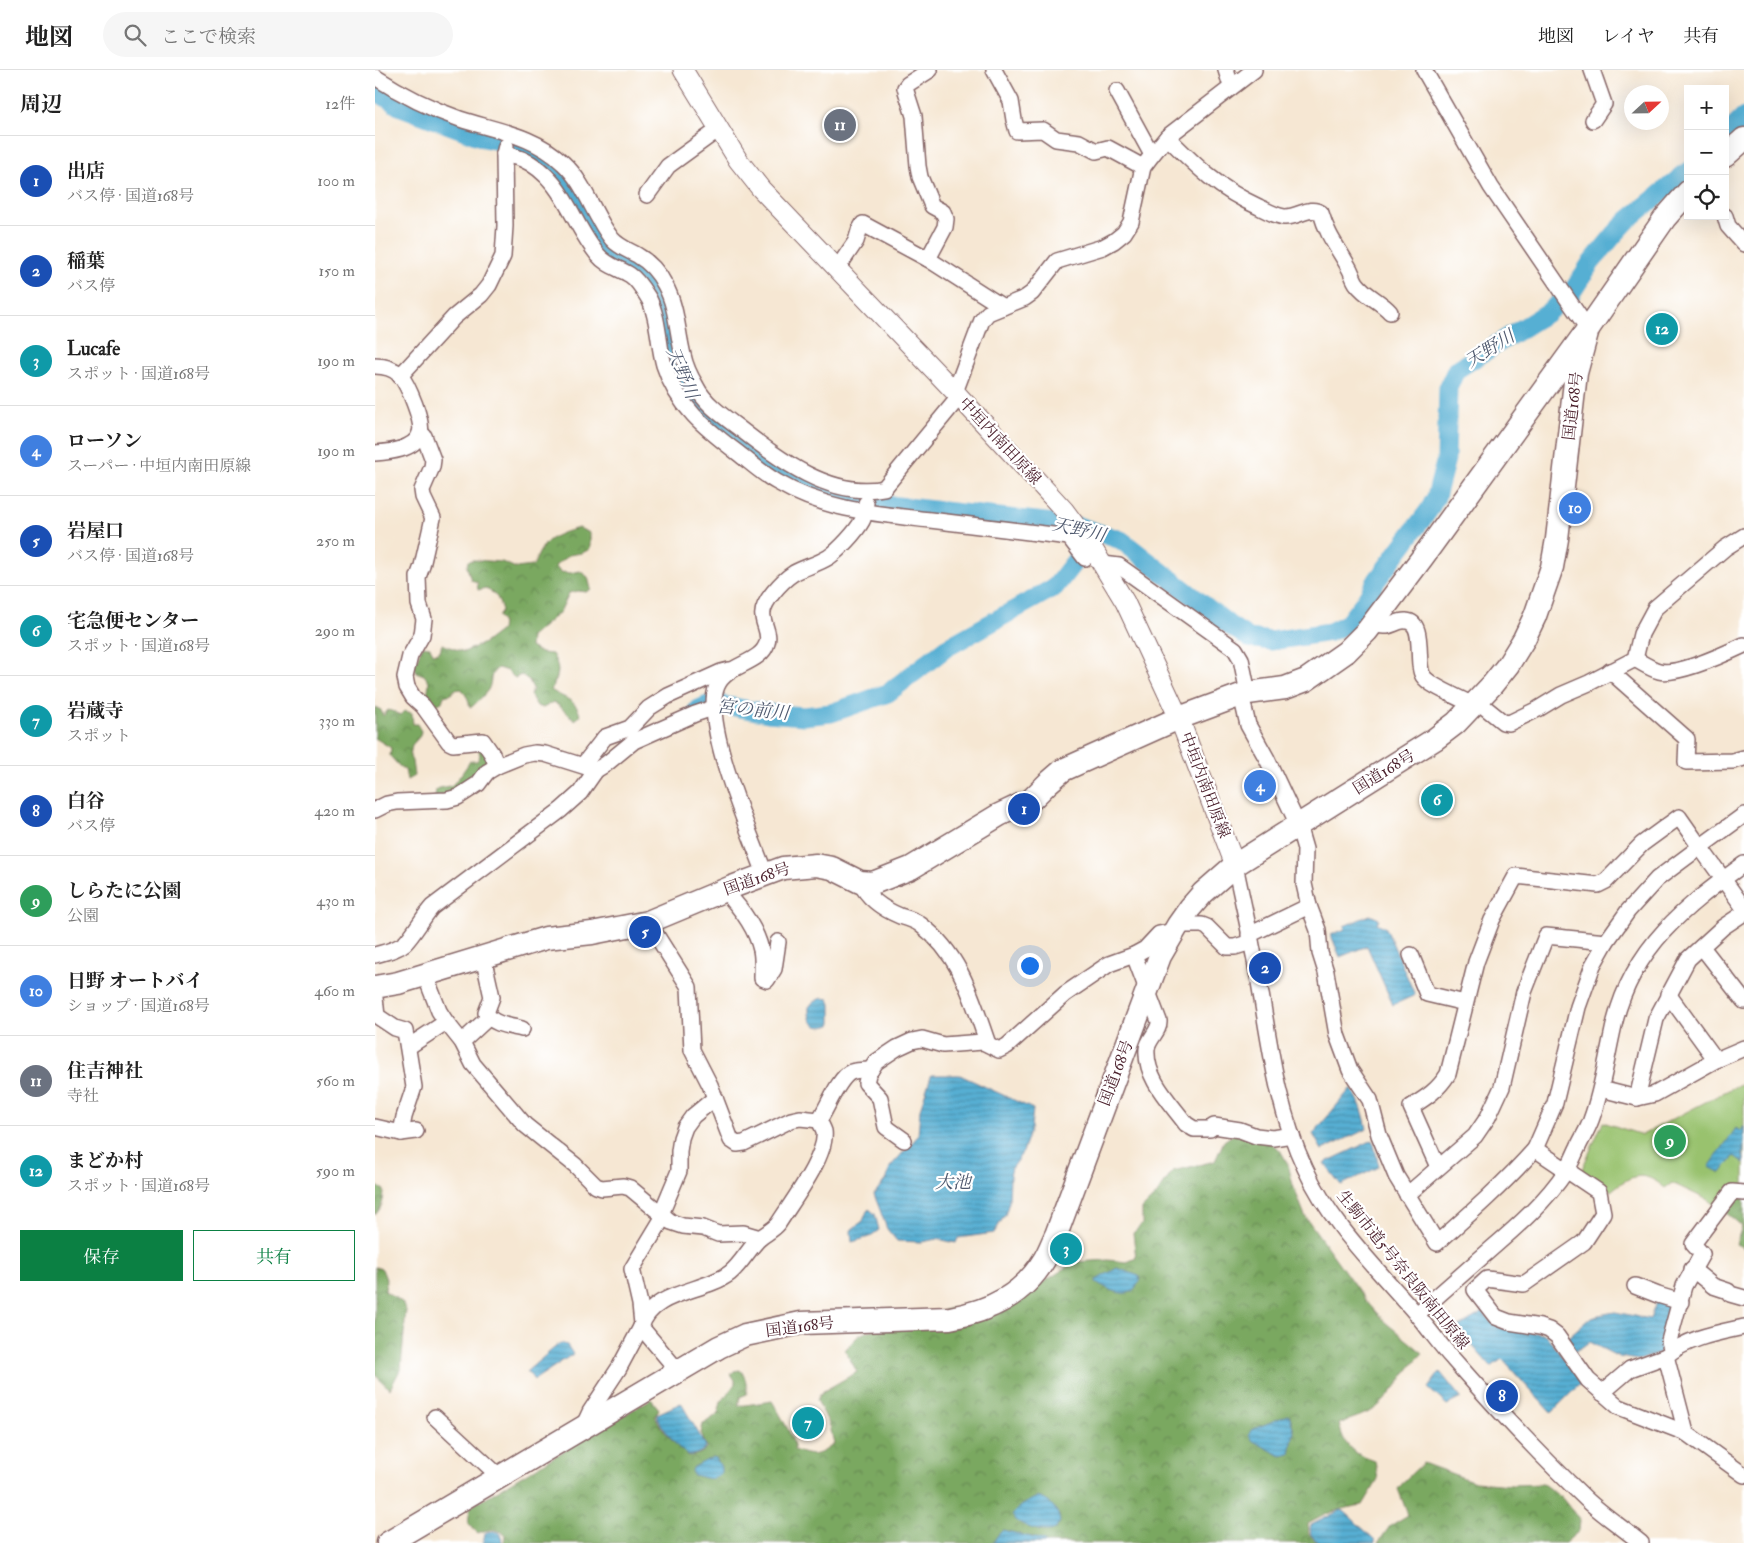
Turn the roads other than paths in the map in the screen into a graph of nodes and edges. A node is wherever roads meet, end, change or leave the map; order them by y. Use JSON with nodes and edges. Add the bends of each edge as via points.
{"nodes":[{"id":1,"x":683,"y":70,"type":"edge"},
{"id":2,"x":929,"y":70,"type":"edge"},
{"id":3,"x":994,"y":70,"type":"edge"},
{"id":4,"x":1226,"y":70,"type":"edge"},
{"id":5,"x":1254,"y":70,"type":"edge"},
{"id":6,"x":1424,"y":70,"type":"edge"},
{"id":7,"x":1592,"y":70,"type":"edge"},
{"id":8,"x":375,"y":77,"type":"edge"},
{"id":9,"x":1231,"y":86,"type":"junction"},
{"id":10,"x":1117,"y":91,"type":"dead end"},
{"id":11,"x":1593,"y":120,"type":"dead end"},
{"id":12,"x":719,"y":129,"type":"junction"},
{"id":13,"x":509,"y":133,"type":"junction"},
{"id":14,"x":1167,"y":137,"type":"junction"},
{"id":15,"x":1744,"y":139,"type":"edge"},
{"id":16,"x":1729,"y":152,"type":"edge"},
{"id":17,"x":504,"y":154,"type":"junction"},
{"id":18,"x":1147,"y":161,"type":"junction"},
{"id":19,"x":647,"y":195,"type":"dead end"},
{"id":20,"x":1684,"y":197,"type":"edge"},
{"id":21,"x":1726,"y":220,"type":"edge"},
{"id":22,"x":1744,"y":244,"type":"edge"},
{"id":23,"x":928,"y":259,"type":"junction"},
{"id":24,"x":645,"y":260,"type":"junction"},
{"id":25,"x":837,"y":269,"type":"junction"},
{"id":26,"x":631,"y":276,"type":"junction"},
{"id":27,"x":1003,"y":307,"type":"junction"},
{"id":28,"x":1390,"y":312,"type":"dead end"},
{"id":29,"x":1588,"y":328,"type":"junction"},
{"id":30,"x":375,"y":366,"type":"edge"},
{"id":31,"x":400,"y":376,"type":"junction"},
{"id":32,"x":957,"y":394,"type":"junction"},
{"id":33,"x":420,"y":433,"type":"junction"},
{"id":34,"x":375,"y":452,"type":"edge"},
{"id":35,"x":868,"y":491,"type":"junction"},
{"id":36,"x":865,"y":513,"type":"junction"},
{"id":37,"x":1744,"y":536,"type":"edge"},
{"id":38,"x":1093,"y":556,"type":"junction"},
{"id":39,"x":1372,"y":624,"type":"junction"},
{"id":40,"x":1743,"y":648,"type":"edge"},
{"id":41,"x":1635,"y":659,"type":"junction"},
{"id":42,"x":731,"y":670,"type":"junction"},
{"id":43,"x":1610,"y":671,"type":"junction"},
{"id":44,"x":1244,"y":694,"type":"junction"},
{"id":45,"x":1476,"y":703,"type":"junction"},
{"id":46,"x":713,"y":705,"type":"junction"},
{"id":47,"x":1179,"y":718,"type":"junction"},
{"id":48,"x":1744,"y":758,"type":"edge"},
{"id":49,"x":497,"y":766,"type":"junction"},
{"id":50,"x":589,"y":767,"type":"junction"},
{"id":51,"x":375,"y":810,"type":"edge"},
{"id":52,"x":1744,"y":815,"type":"edge"},
{"id":53,"x":1298,"y":825,"type":"junction"},
{"id":54,"x":1700,"y":847,"type":"junction"},
{"id":55,"x":1744,"y":864,"type":"edge"},
{"id":56,"x":1235,"y":865,"type":"junction"},
{"id":57,"x":765,"y":874,"type":"junction"},
{"id":58,"x":1724,"y":879,"type":"junction"},
{"id":59,"x":860,"y":882,"type":"junction"},
{"id":60,"x":724,"y":890,"type":"junction"},
{"id":61,"x":1309,"y":906,"type":"junction"},
{"id":62,"x":1744,"y":908,"type":"edge"},
{"id":63,"x":1744,"y":913,"type":"edge"},
{"id":64,"x":648,"y":922,"type":"junction"},
{"id":65,"x":1176,"y":928,"type":"junction"},
{"id":66,"x":1250,"y":938,"type":"junction"},
{"id":67,"x":778,"y":942,"type":"dead end"},
{"id":68,"x":1606,"y":942,"type":"junction"},
{"id":69,"x":1702,"y":947,"type":"junction"},
{"id":70,"x":375,"y":955,"type":"edge"},
{"id":71,"x":1411,"y":955,"type":"dead end"},
{"id":72,"x":1134,"y":956,"type":"junction"},
{"id":73,"x":483,"y":957,"type":"junction"},
{"id":74,"x":425,"y":975,"type":"junction"},
{"id":75,"x":375,"y":987,"type":"edge"},
{"id":76,"x":1148,"y":988,"type":"junction"},
{"id":77,"x":1668,"y":994,"type":"junction"},
{"id":78,"x":375,"y":998,"type":"edge"},
{"id":79,"x":1744,"y":1001,"type":"edge"},
{"id":80,"x":1465,"y":1004,"type":"junction"},
{"id":81,"x":489,"y":1018,"type":"junction"},
{"id":82,"x":446,"y":1022,"type":"junction"},
{"id":83,"x":522,"y":1028,"type":"dead end"},
{"id":84,"x":462,"y":1042,"type":"junction"},
{"id":85,"x":988,"y":1044,"type":"junction"},
{"id":86,"x":408,"y":1047,"type":"junction"},
{"id":87,"x":1744,"y":1048,"type":"edge"},
{"id":88,"x":1716,"y":1060,"type":"junction"},
{"id":89,"x":871,"y":1070,"type":"junction"},
{"id":90,"x":1601,"y":1089,"type":"junction"},
{"id":91,"x":715,"y":1098,"type":"junction"},
{"id":92,"x":1637,"y":1098,"type":"junction"},
{"id":93,"x":819,"y":1120,"type":"junction"},
{"id":94,"x":375,"y":1127,"type":"edge"},
{"id":95,"x":1292,"y":1135,"type":"junction"},
{"id":96,"x":904,"y":1140,"type":"dead end"},
{"id":97,"x":1535,"y":1149,"type":"junction"},
{"id":98,"x":1438,"y":1167,"type":"junction"},
{"id":99,"x":1567,"y":1170,"type":"junction"},
{"id":100,"x":1744,"y":1194,"type":"edge"},
{"id":101,"x":1407,"y":1195,"type":"junction"},
{"id":102,"x":663,"y":1215,"type":"junction"},
{"id":103,"x":761,"y":1238,"type":"junction"},
{"id":104,"x":1692,"y":1269,"type":"junction"},
{"id":105,"x":1461,"y":1275,"type":"junction"},
{"id":106,"x":1635,"y":1286,"type":"dead end"},
{"id":107,"x":1475,"y":1290,"type":"junction"},
{"id":108,"x":1744,"y":1298,"type":"edge"},
{"id":109,"x":1681,"y":1302,"type":"junction"},
{"id":110,"x":1417,"y":1314,"type":"junction"},
{"id":111,"x":642,"y":1326,"type":"junction"},
{"id":112,"x":1744,"y":1327,"type":"edge"},
{"id":113,"x":1669,"y":1354,"type":"junction"},
{"id":114,"x":678,"y":1371,"type":"junction"},
{"id":115,"x":1602,"y":1393,"type":"junction"},
{"id":116,"x":435,"y":1417,"type":"dead end"},
{"id":117,"x":583,"y":1427,"type":"junction"},
{"id":118,"x":1686,"y":1433,"type":"junction"},
{"id":119,"x":1744,"y":1476,"type":"edge"},
{"id":120,"x":500,"y":1477,"type":"junction"},
{"id":121,"x":388,"y":1543,"type":"edge"},
{"id":122,"x":1641,"y":1543,"type":"edge"}],
"edges":[{"from":1,"to":12,"type":"main road","name":"中垣内南田原線"},
{"from":2,"to":23,"type":"street","via":[[905,88],[914,116],[921,177],[932,206],[943,212],[946,219]]},
{"from":3,"to":18,"type":"street","via":[[1011,101],[1017,131],[1043,130],[1056,139],[1079,142],[1096,151],[1108,148]]},
{"from":4,"to":9,"type":"street"},
{"from":5,"to":9,"type":"street"},
{"from":6,"to":29,"type":"street","via":[[1491,187]]},
{"from":7,"to":11,"type":"street","via":[[1604,104]]},
{"from":8,"to":13,"type":"street","via":[[394,90],[459,119]]},
{"from":9,"to":14,"type":"street"},
{"from":10,"to":18,"type":"street"},
{"from":12,"to":19,"type":"street","via":[[667,166]]},
{"from":12,"to":25,"type":"main road","name":"中垣内南田原線","via":[[761,189]]},
{"from":13,"to":17,"type":"street"},
{"from":13,"to":24,"type":"street","via":[[536,143],[563,163],[580,184],[613,239],[622,248]]},
{"from":14,"to":18,"type":"street"},
{"from":14,"to":28,"type":"street","via":[[1205,174],[1237,198],[1285,217],[1311,210],[1321,213],[1326,230],[1357,284]]},
{"from":15,"to":16,"type":"highway"},
{"from":17,"to":26,"type":"street","via":[[522,159],[548,178],[599,257]]},
{"from":17,"to":31,"type":"street","via":[[503,256],[481,296],[453,317]]},
{"from":18,"to":27,"type":"street","via":[[1131,222],[1124,233],[1103,247],[1057,261],[1032,293]]},
{"from":20,"to":29,"type":"highway","name":"国道168号","via":[[1665,218]]},
{"from":21,"to":22,"type":"street"},
{"from":23,"to":25,"type":"street","via":[[863,224]]},
{"from":23,"to":27,"type":"street"},
{"from":24,"to":26,"type":"street"},
{"from":24,"to":35,"type":"street","via":[[657,272],[671,296],[683,356],[706,400],[775,456],[800,471],[828,483]]},
{"from":25,"to":32,"type":"main road","name":"中垣内南田原線"},
{"from":26,"to":36,"type":"street","via":[[653,310],[669,378],[695,419],[778,482],[813,499]]},
{"from":27,"to":32,"type":"street","via":[[988,312],[982,320]]},
{"from":29,"to":39,"type":"highway","name":"国道168号"},
{"from":29,"to":45,"type":"highway","name":"国道168号","via":[[1576,373],[1552,567],[1524,639],[1508,665]]},
{"from":30,"to":31,"type":"street","via":[[383,366]]},
{"from":31,"to":33,"type":"street","via":[[414,403]]},
{"from":32,"to":35,"type":"street","via":[[884,488]]},
{"from":32,"to":38,"type":"main road","name":"中垣内南田原線","via":[[1064,510]]},
{"from":33,"to":34,"type":"street","via":[[408,445],[397,450]]},
{"from":33,"to":49,"type":"street","via":[[433,460],[422,490],[433,518],[418,577],[419,604],[424,620],[422,635],[410,656],[405,677],[407,687],[449,742],[483,741]]},
{"from":35,"to":36,"type":"street"},
{"from":36,"to":38,"type":"street","via":[[1069,537]]},
{"from":36,"to":42,"type":"street","via":[[837,551],[794,573],[772,594],[762,615],[767,643],[757,656]]},
{"from":37,"to":41,"type":"street","via":[[1725,548],[1655,608],[1641,634]]},
{"from":38,"to":44,"type":"street","via":[[1119,566],[1235,649],[1241,660]]},
{"from":38,"to":47,"type":"main road","name":"中垣内南田原線","via":[[1125,602]]},
{"from":39,"to":44,"type":"highway","name":"国道168号","via":[[1345,652],[1306,680],[1285,688]]},
{"from":39,"to":45,"type":"street","via":[[1387,626],[1406,620],[1413,623],[1419,636],[1419,659],[1424,677]]},
{"from":40,"to":41,"type":"street","via":[[1696,666],[1660,672]]},
{"from":41,"to":43,"type":"street"},
{"from":42,"to":46,"type":"street","via":[[716,687]]},
{"from":42,"to":50,"type":"street","via":[[667,696],[649,708],[630,728],[605,737]]},
{"from":43,"to":45,"type":"street","via":[[1509,723]]},
{"from":43,"to":48,"type":"street","via":[[1687,739],[1686,762]]},
{"from":44,"to":47,"type":"highway","name":"国道168号"},
{"from":44,"to":53,"type":"street","via":[[1248,724]]},
{"from":45,"to":53,"type":"highway","name":"国道168号","via":[[1435,739]]},
{"from":46,"to":50,"type":"street","via":[[634,741],[606,764]]},
{"from":46,"to":57,"type":"street","via":[[714,724],[730,780]]},
{"from":47,"to":56,"type":"main road","name":"中垣内南田原線"},
{"from":47,"to":59,"type":"highway","name":"国道168号","via":[[1063,770],[1031,800],[999,815],[911,868],[873,883]]},
{"from":49,"to":50,"type":"street","via":[[535,752]]},
{"from":49,"to":51,"type":"street","via":[[458,797],[397,802]]},
{"from":50,"to":70,"type":"street","via":[[580,793],[561,810],[432,907],[406,942]]},
{"from":52,"to":54,"type":"street"},
{"from":53,"to":56,"type":"highway","name":"国道168号"},
{"from":53,"to":61,"type":"street","via":[[1305,849],[1304,884]]},
{"from":54,"to":58,"type":"street"},
{"from":54,"to":68,"type":"street","via":[[1657,880],[1628,911]]},
{"from":54,"to":80,"type":"street","via":[[1679,818],[1642,844],[1598,886],[1516,876],[1492,920]]},
{"from":55,"to":58,"type":"street"},
{"from":56,"to":65,"type":"highway","name":"国道168号","via":[[1203,893]]},
{"from":56,"to":66,"type":"street","name":"生駒市道5号奈良阪南田原線"},
{"from":57,"to":59,"type":"highway","name":"国道168号","via":[[783,868],[816,865],[832,868]]},
{"from":57,"to":60,"type":"highway","name":"国道168号"},
{"from":58,"to":62,"type":"street"},
{"from":58,"to":90,"type":"street","via":[[1676,917],[1658,936],[1641,962],[1616,1019]]},
{"from":59,"to":85,"type":"street","via":[[878,904],[919,923],[948,951],[967,986]]},
{"from":60,"to":64,"type":"highway","name":"国道168号"},
{"from":60,"to":67,"type":"street","via":[[757,936],[762,978],[767,980]]},
{"from":61,"to":66,"type":"street"},
{"from":61,"to":101,"type":"street","via":[[1318,930],[1337,1035],[1349,1070],[1370,1100],[1383,1143]]},
{"from":63,"to":69,"type":"street"},
{"from":64,"to":73,"type":"highway","name":"国道168号","via":[[546,938]]},
{"from":64,"to":91,"type":"street","via":[[689,987],[692,1050]]},
{"from":65,"to":66,"type":"street","via":[[1202,925],[1227,947],[1235,947]]},
{"from":65,"to":72,"type":"street","via":[[1159,934]]},
{"from":65,"to":76,"type":"highway","name":"国道168号","via":[[1160,956]]},
{"from":66,"to":95,"type":"street","name":"生駒市道5号奈良阪南田原線","via":[[1275,1076]]},
{"from":68,"to":97,"type":"street","via":[[1593,965],[1578,1007],[1555,1103]]},
{"from":68,"to":98,"type":"street","via":[[1546,936],[1524,992],[1502,1087],[1489,1117],[1475,1136]]},
{"from":69,"to":77,"type":"street","via":[[1688,959]]},
{"from":69,"to":79,"type":"street"},
{"from":71,"to":80,"type":"street","via":[[1427,994]]},
{"from":72,"to":76,"type":"street"},
{"from":72,"to":85,"type":"street","via":[[1109,964],[1065,994],[1007,1046],[999,1050]]},
{"from":73,"to":74,"type":"highway","name":"国道168号"},
{"from":73,"to":81,"type":"street","via":[[492,996],[486,1012]]},
{"from":74,"to":75,"type":"highway","name":"国道168号"},
{"from":74,"to":82,"type":"street"},
{"from":76,"to":95,"type":"street","via":[[1159,1021],[1147,1048],[1148,1064],[1152,1076],[1186,1124],[1193,1129],[1210,1130],[1214,1126],[1273,1138]]},
{"from":76,"to":114,"type":"highway","name":"国道168号","via":[[1056,1235],[1045,1260],[1016,1292],[995,1306],[950,1318],[801,1323],[771,1328],[719,1347]]},
{"from":77,"to":88,"type":"street"},
{"from":77,"to":92,"type":"street","via":[[1657,1019]]},
{"from":78,"to":86,"type":"street","via":[[377,1016],[405,1031]]},
{"from":80,"to":98,"type":"street","via":[[1448,1074],[1440,1087],[1411,1107]]},
{"from":81,"to":83,"type":"street","via":[[496,1023]]},
{"from":81,"to":84,"type":"street"},
{"from":82,"to":84,"type":"street"},
{"from":82,"to":86,"type":"street"},
{"from":84,"to":102,"type":"street","via":[[473,1064],[517,1117],[596,1186],[630,1188]]},
{"from":85,"to":89,"type":"street","via":[[943,1045],[922,1039],[912,1041],[876,1062]]},
{"from":86,"to":94,"type":"street","via":[[414,1087],[409,1132]]},
{"from":87,"to":88,"type":"street"},
{"from":88,"to":92,"type":"street","via":[[1655,1094]]},
{"from":89,"to":93,"type":"street","via":[[851,1072],[845,1077]]},
{"from":89,"to":96,"type":"street","via":[[866,1082],[880,1098],[886,1127]]},
{"from":90,"to":92,"type":"street"},
{"from":90,"to":99,"type":"street","via":[[1591,1121]]},
{"from":91,"to":93,"type":"street","via":[[731,1140],[737,1144],[791,1120]]},
{"from":91,"to":102,"type":"street","via":[[685,1127],[679,1150],[679,1171]]},
{"from":93,"to":103,"type":"street","via":[[824,1131],[817,1162],[778,1224]]},
{"from":95,"to":110,"type":"street","name":"生駒市道5号奈良阪南田原線","via":[[1305,1168],[1335,1218],[1368,1261]]},
{"from":97,"to":99,"type":"street"},
{"from":97,"to":101,"type":"street","via":[[1437,1243]]},
{"from":98,"to":101,"type":"street"},
{"from":99,"to":105,"type":"street","via":[[1541,1203]]},
{"from":99,"to":107,"type":"street","via":[[1599,1192],[1603,1213],[1584,1242],[1524,1284],[1487,1278]]},
{"from":100,"to":104,"type":"street","via":[[1732,1192],[1693,1244],[1702,1254]]},
{"from":102,"to":103,"type":"street","via":[[683,1226],[703,1228],[718,1234],[743,1233]]},
{"from":102,"to":111,"type":"street","via":[[632,1269]]},
{"from":103,"to":111,"type":"street","via":[[732,1272],[657,1306],[647,1314]]},
{"from":104,"to":108,"type":"street","via":[[1713,1286]]},
{"from":104,"to":109,"type":"street"},
{"from":105,"to":107,"type":"street"},
{"from":105,"to":110,"type":"street"},
{"from":106,"to":109,"type":"street"},
{"from":107,"to":115,"type":"street","via":[[1496,1317],[1540,1327],[1557,1336],[1588,1380]]},
{"from":109,"to":113,"type":"street","via":[[1669,1341]]},
{"from":110,"to":122,"type":"street","name":"生駒市道5号奈良阪南田原線","via":[[1517,1429],[1587,1500]]},
{"from":111,"to":114,"type":"street"},
{"from":111,"to":117,"type":"street"},
{"from":112,"to":113,"type":"street","via":[[1701,1337]]},
{"from":113,"to":115,"type":"street","via":[[1629,1369]]},
{"from":113,"to":118,"type":"street"},
{"from":114,"to":117,"type":"highway","name":"国道168号"},
{"from":115,"to":118,"type":"street","via":[[1619,1407]]},
{"from":116,"to":120,"type":"street"},
{"from":117,"to":120,"type":"highway","name":"国道168号"},
{"from":118,"to":119,"type":"street"},
{"from":120,"to":121,"type":"highway","name":"国道168号"}]}
